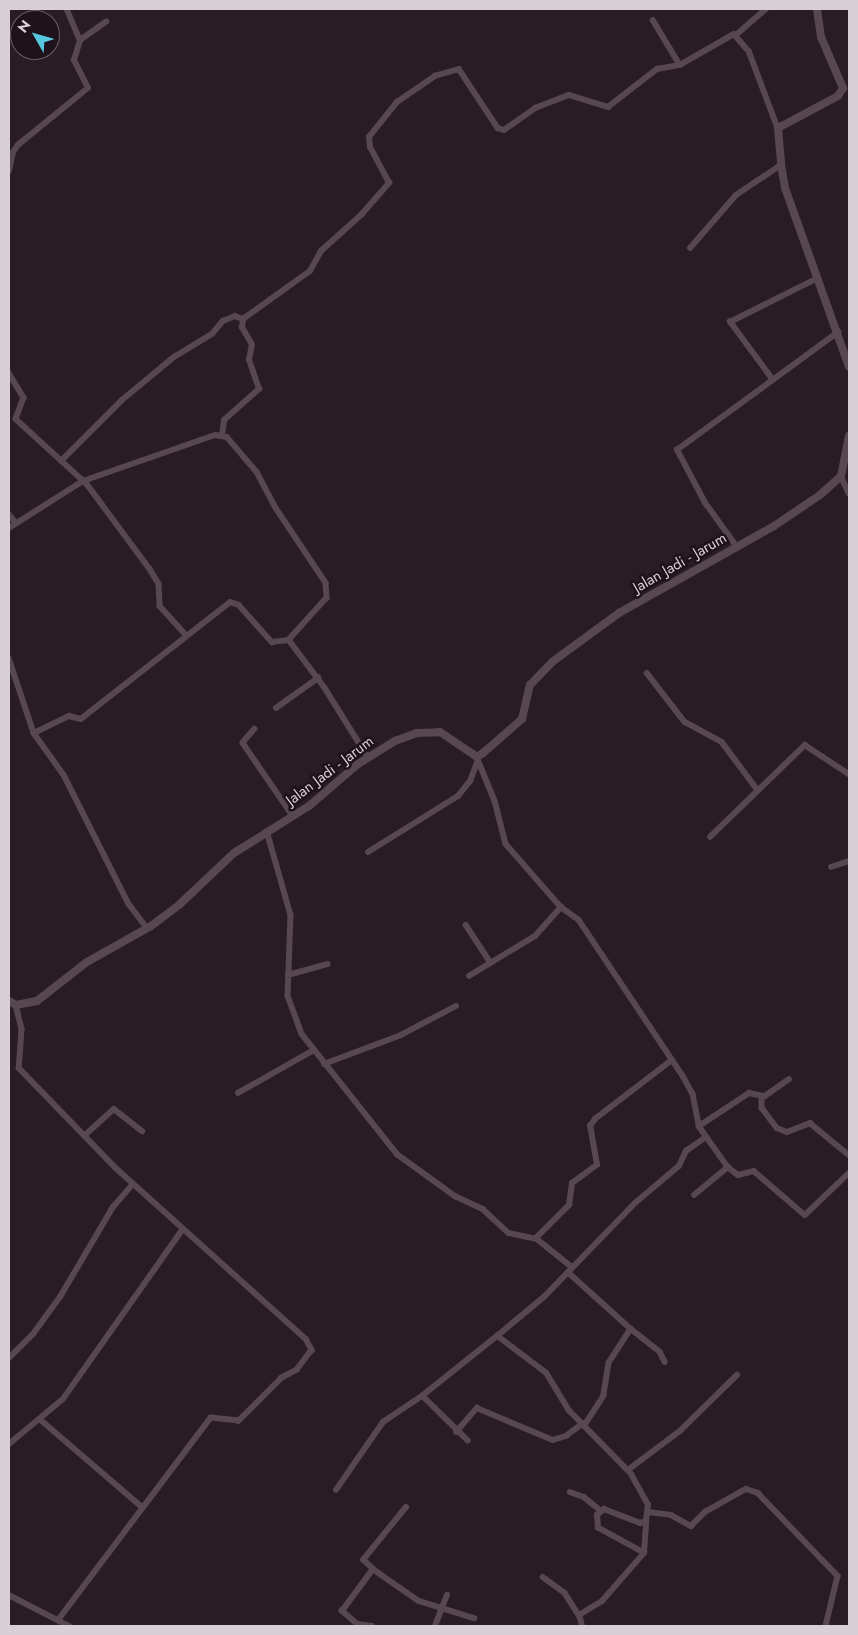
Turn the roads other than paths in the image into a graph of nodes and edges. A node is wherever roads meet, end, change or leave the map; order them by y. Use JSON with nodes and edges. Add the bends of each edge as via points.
{"nodes":[{"id":1,"x":67,"y":9,"type":"edge"},
{"id":2,"x":766,"y":9,"type":"edge"},
{"id":3,"x":817,"y":9,"type":"edge"},
{"id":4,"x":653,"y":20,"type":"dead end"},
{"id":5,"x":106,"y":22,"type":"dead end"},
{"id":6,"x":736,"y":35,"type":"junction"},
{"id":7,"x":80,"y":40,"type":"junction"},
{"id":8,"x":680,"y":65,"type":"junction"},
{"id":9,"x":778,"y":128,"type":"junction"},
{"id":10,"x":11,"y":149,"type":"edge"},
{"id":11,"x":781,"y":166,"type":"junction"},
{"id":12,"x":9,"y":171,"type":"edge"},
{"id":13,"x":690,"y":248,"type":"dead end"},
{"id":14,"x":818,"y":278,"type":"junction"},
{"id":15,"x":243,"y":319,"type":"junction"},
{"id":16,"x":838,"y":332,"type":"junction"},
{"id":17,"x":849,"y":367,"type":"edge"},
{"id":18,"x":9,"y":373,"type":"edge"},
{"id":19,"x":772,"y":379,"type":"junction"},
{"id":20,"x":222,"y":435,"type":"junction"},
{"id":21,"x":849,"y":436,"type":"edge"},
{"id":22,"x":61,"y":461,"type":"junction"},
{"id":23,"x":841,"y":476,"type":"junction"},
{"id":24,"x":83,"y":480,"type":"junction"},
{"id":25,"x":849,"y":493,"type":"edge"},
{"id":26,"x":9,"y":514,"type":"edge"},
{"id":27,"x":16,"y":523,"type":"junction"},
{"id":28,"x":9,"y":528,"type":"edge"},
{"id":29,"x":736,"y":546,"type":"junction"},
{"id":30,"x":186,"y":635,"type":"junction"},
{"id":31,"x":288,"y":640,"type":"junction"},
{"id":32,"x":9,"y":658,"type":"edge"},
{"id":33,"x":646,"y":673,"type":"dead end"},
{"id":34,"x":318,"y":678,"type":"junction"},
{"id":35,"x":276,"y":708,"type":"dead end"},
{"id":36,"x":255,"y":729,"type":"dead end"},
{"id":37,"x":34,"y":733,"type":"junction"},
{"id":38,"x":368,"y":757,"type":"junction"},
{"id":39,"x":478,"y":759,"type":"junction"},
{"id":40,"x":849,"y":774,"type":"edge"},
{"id":41,"x":757,"y":789,"type":"junction"},
{"id":42,"x":293,"y":816,"type":"junction"},
{"id":43,"x":267,"y":831,"type":"junction"},
{"id":44,"x":710,"y":837,"type":"dead end"},
{"id":45,"x":368,"y":852,"type":"dead end"},
{"id":46,"x":849,"y":861,"type":"edge"},
{"id":47,"x":831,"y":867,"type":"dead end"},
{"id":48,"x":561,"y":907,"type":"junction"},
{"id":49,"x":466,"y":925,"type":"dead end"},
{"id":50,"x":147,"y":928,"type":"junction"},
{"id":51,"x":491,"y":963,"type":"junction"},
{"id":52,"x":328,"y":964,"type":"dead end"},
{"id":53,"x":288,"y":975,"type":"junction"},
{"id":54,"x":469,"y":976,"type":"dead end"},
{"id":55,"x":13,"y":1003,"type":"edge"},
{"id":56,"x":456,"y":1006,"type":"dead end"},
{"id":57,"x":314,"y":1050,"type":"junction"},
{"id":58,"x":672,"y":1060,"type":"junction"},
{"id":59,"x":324,"y":1064,"type":"junction"},
{"id":60,"x":789,"y":1079,"type":"dead end"},
{"id":61,"x":238,"y":1094,"type":"dead end"},
{"id":62,"x":762,"y":1097,"type":"junction"},
{"id":63,"x":699,"y":1126,"type":"junction"},
{"id":64,"x":142,"y":1131,"type":"dead end"},
{"id":65,"x":84,"y":1136,"type":"junction"},
{"id":66,"x":706,"y":1137,"type":"junction"},
{"id":67,"x":849,"y":1155,"type":"edge"},
{"id":68,"x":728,"y":1167,"type":"junction"},
{"id":69,"x":849,"y":1173,"type":"edge"},
{"id":70,"x":133,"y":1184,"type":"junction"},
{"id":71,"x":694,"y":1195,"type":"dead end"},
{"id":72,"x":183,"y":1229,"type":"junction"},
{"id":73,"x":536,"y":1238,"type":"junction"},
{"id":74,"x":570,"y":1269,"type":"junction"},
{"id":75,"x":631,"y":1329,"type":"junction"},
{"id":76,"x":497,"y":1336,"type":"junction"},
{"id":77,"x":9,"y":1358,"type":"edge"},
{"id":78,"x":665,"y":1362,"type":"dead end"},
{"id":79,"x":737,"y":1375,"type":"dead end"},
{"id":80,"x":422,"y":1396,"type":"junction"},
{"id":81,"x":41,"y":1420,"type":"junction"},
{"id":82,"x":584,"y":1424,"type":"junction"},
{"id":83,"x":456,"y":1432,"type":"junction"},
{"id":84,"x":468,"y":1441,"type":"dead end"},
{"id":85,"x":9,"y":1444,"type":"edge"},
{"id":86,"x":628,"y":1470,"type":"junction"},
{"id":87,"x":336,"y":1490,"type":"dead end"},
{"id":88,"x":570,"y":1492,"type":"dead end"},
{"id":89,"x":142,"y":1507,"type":"junction"},
{"id":90,"x":406,"y":1507,"type":"dead end"},
{"id":91,"x":600,"y":1510,"type":"junction"},
{"id":92,"x":648,"y":1512,"type":"junction"},
{"id":93,"x":646,"y":1521,"type":"junction"},
{"id":94,"x":644,"y":1553,"type":"junction"},
{"id":95,"x":372,"y":1569,"type":"junction"},
{"id":96,"x":543,"y":1577,"type":"dead end"},
{"id":97,"x":9,"y":1595,"type":"edge"},
{"id":98,"x":447,"y":1595,"type":"dead end"},
{"id":99,"x":440,"y":1610,"type":"junction"},
{"id":100,"x":579,"y":1615,"type":"junction"},
{"id":101,"x":474,"y":1618,"type":"dead end"},
{"id":102,"x":59,"y":1620,"type":"junction"},
{"id":103,"x":358,"y":1625,"type":"edge"},
{"id":104,"x":69,"y":1626,"type":"edge"},
{"id":105,"x":372,"y":1626,"type":"edge"},
{"id":106,"x":435,"y":1626,"type":"edge"},
{"id":107,"x":582,"y":1626,"type":"edge"},
{"id":108,"x":826,"y":1626,"type":"edge"}],
"edges":[{"from":1,"to":7,"type":"street"},
{"from":2,"to":6,"type":"street"},
{"from":3,"to":9,"type":"street","via":[[821,36],[843,88],[838,96]]},
{"from":4,"to":8,"type":"street"},
{"from":5,"to":7,"type":"street"},
{"from":6,"to":8,"type":"street","via":[[725,36]]},
{"from":6,"to":9,"type":"street","via":[[749,51]]},
{"from":7,"to":10,"type":"street","via":[[74,62],[88,88]]},
{"from":8,"to":15,"type":"street","via":[[658,69],[608,107],[598,106],[583,96],[569,95],[535,108],[504,130],[498,128],[460,69],[435,76],[397,102],[369,137],[370,148],[388,183],[361,215],[321,251],[305,275]]},
{"from":9,"to":11,"type":"street"},
{"from":10,"to":12,"type":"street"},
{"from":11,"to":13,"type":"street","via":[[736,195]]},
{"from":11,"to":14,"type":"street"},
{"from":14,"to":16,"type":"street"},
{"from":14,"to":19,"type":"street","via":[[731,321]]},
{"from":15,"to":20,"type":"street","via":[[242,328],[252,345],[249,357],[259,389],[224,420]]},
{"from":15,"to":22,"type":"street","via":[[235,316],[223,320],[212,334],[174,357],[122,400]]},
{"from":16,"to":17,"type":"street"},
{"from":16,"to":19,"type":"street"},
{"from":18,"to":22,"type":"street","via":[[24,398],[16,419]]},
{"from":19,"to":29,"type":"street","via":[[677,450],[705,503]]},
{"from":20,"to":24,"type":"street","via":[[142,457]]},
{"from":20,"to":31,"type":"street","via":[[242,451],[257,472],[329,590],[324,603]]},
{"from":21,"to":23,"type":"street"},
{"from":22,"to":24,"type":"street"},
{"from":23,"to":25,"type":"street"},
{"from":23,"to":29,"type":"street","name":"Jalan Jadi - Jarum","via":[[796,512]]},
{"from":24,"to":27,"type":"street"},
{"from":24,"to":30,"type":"street","via":[[146,563],[159,584],[160,606]]},
{"from":26,"to":27,"type":"street"},
{"from":27,"to":28,"type":"street"},
{"from":29,"to":39,"type":"street","name":"Jalan Jadi - Jarum","via":[[619,613],[552,662],[530,685],[522,719]]},
{"from":30,"to":31,"type":"street","via":[[232,601],[272,642]]},
{"from":30,"to":37,"type":"street","via":[[81,719],[69,716]]},
{"from":31,"to":34,"type":"street"},
{"from":32,"to":37,"type":"street"},
{"from":33,"to":41,"type":"street","via":[[685,722],[722,742]]},
{"from":34,"to":35,"type":"street"},
{"from":34,"to":38,"type":"street"},
{"from":36,"to":42,"type":"street","via":[[243,743]]},
{"from":37,"to":50,"type":"street","via":[[64,775],[130,904]]},
{"from":38,"to":39,"type":"street","name":"Jalan Jadi - Jarum","via":[[394,741],[430,731],[446,735]]},
{"from":38,"to":42,"type":"street","name":"Jalan Jadi - Jarum"},
{"from":39,"to":45,"type":"street","via":[[470,781],[458,796]]},
{"from":39,"to":48,"type":"street","via":[[495,801],[506,844]]},
{"from":40,"to":41,"type":"street","via":[[808,744],[790,756]]},
{"from":41,"to":44,"type":"street"},
{"from":42,"to":43,"type":"street","name":"Jalan Jadi - Jarum"},
{"from":43,"to":50,"type":"street","name":"Jalan Jadi - Jarum","via":[[234,853],[180,904]]},
{"from":43,"to":53,"type":"street","via":[[291,915]]},
{"from":46,"to":47,"type":"street"},
{"from":48,"to":51,"type":"street","via":[[535,936]]},
{"from":48,"to":58,"type":"street","via":[[576,917]]},
{"from":49,"to":51,"type":"street"},
{"from":50,"to":55,"type":"street","name":"Jalan Jadi - Jarum","via":[[87,962],[37,1001]]},
{"from":51,"to":54,"type":"street"},
{"from":52,"to":53,"type":"street"},
{"from":53,"to":57,"type":"street","via":[[293,1016]]},
{"from":55,"to":65,"type":"street","via":[[22,1028],[19,1068]]},
{"from":56,"to":59,"type":"street","via":[[401,1035]]},
{"from":57,"to":59,"type":"street"},
{"from":57,"to":61,"type":"street"},
{"from":58,"to":63,"type":"street","via":[[693,1094]]},
{"from":58,"to":73,"type":"street","via":[[595,1119],[590,1126],[596,1165],[572,1183],[569,1205]]},
{"from":59,"to":73,"type":"street","via":[[397,1154],[455,1196],[483,1209],[509,1233]]},
{"from":60,"to":62,"type":"street"},
{"from":62,"to":63,"type":"street","via":[[749,1093]]},
{"from":62,"to":67,"type":"street","via":[[762,1108],[777,1128],[787,1132],[810,1123]]},
{"from":63,"to":66,"type":"street"},
{"from":64,"to":65,"type":"street","via":[[113,1109]]},
{"from":65,"to":70,"type":"street"},
{"from":66,"to":68,"type":"street"},
{"from":66,"to":74,"type":"street","via":[[686,1151],[679,1166],[635,1203]]},
{"from":68,"to":69,"type":"street","via":[[738,1175],[754,1171],[805,1215]]},
{"from":68,"to":71,"type":"street"},
{"from":70,"to":72,"type":"street"},
{"from":70,"to":77,"type":"street","via":[[113,1207],[60,1297]]},
{"from":72,"to":81,"type":"street","via":[[73,1387]]},
{"from":72,"to":89,"type":"street","via":[[306,1338],[312,1351],[297,1370],[282,1378],[239,1421],[211,1418]]},
{"from":73,"to":74,"type":"street"},
{"from":74,"to":75,"type":"street"},
{"from":74,"to":76,"type":"street"},
{"from":75,"to":78,"type":"street","via":[[660,1352]]},
{"from":75,"to":82,"type":"street","via":[[609,1363],[604,1396]]},
{"from":76,"to":80,"type":"street"},
{"from":76,"to":82,"type":"street","via":[[546,1373],[568,1409]]},
{"from":79,"to":86,"type":"street","via":[[680,1431]]},
{"from":80,"to":83,"type":"street"},
{"from":80,"to":87,"type":"street","via":[[383,1422]]},
{"from":81,"to":85,"type":"street"},
{"from":81,"to":89,"type":"street"},
{"from":82,"to":83,"type":"street","via":[[559,1440],[553,1440],[477,1408]]},
{"from":82,"to":86,"type":"street"},
{"from":83,"to":84,"type":"street"},
{"from":86,"to":92,"type":"street","via":[[646,1497]]},
{"from":88,"to":91,"type":"street","via":[[584,1497]]},
{"from":89,"to":102,"type":"street"},
{"from":90,"to":95,"type":"street","via":[[363,1560]]},
{"from":91,"to":93,"type":"street","via":[[634,1523]]},
{"from":91,"to":94,"type":"street","via":[[595,1520],[598,1528]]},
{"from":92,"to":93,"type":"street"},
{"from":92,"to":108,"type":"street","via":[[671,1515],[691,1526],[705,1512],[746,1489],[758,1492],[838,1576]]},
{"from":93,"to":94,"type":"street"},
{"from":94,"to":100,"type":"street","via":[[602,1600]]},
{"from":95,"to":99,"type":"street","via":[[419,1601]]},
{"from":95,"to":103,"type":"street","via":[[342,1611]]},
{"from":96,"to":100,"type":"street","via":[[565,1593]]},
{"from":97,"to":102,"type":"street"},
{"from":98,"to":99,"type":"street"},
{"from":99,"to":101,"type":"street"},
{"from":99,"to":106,"type":"street"},
{"from":100,"to":107,"type":"street"},
{"from":102,"to":104,"type":"street"},
{"from":103,"to":105,"type":"street"}]}
